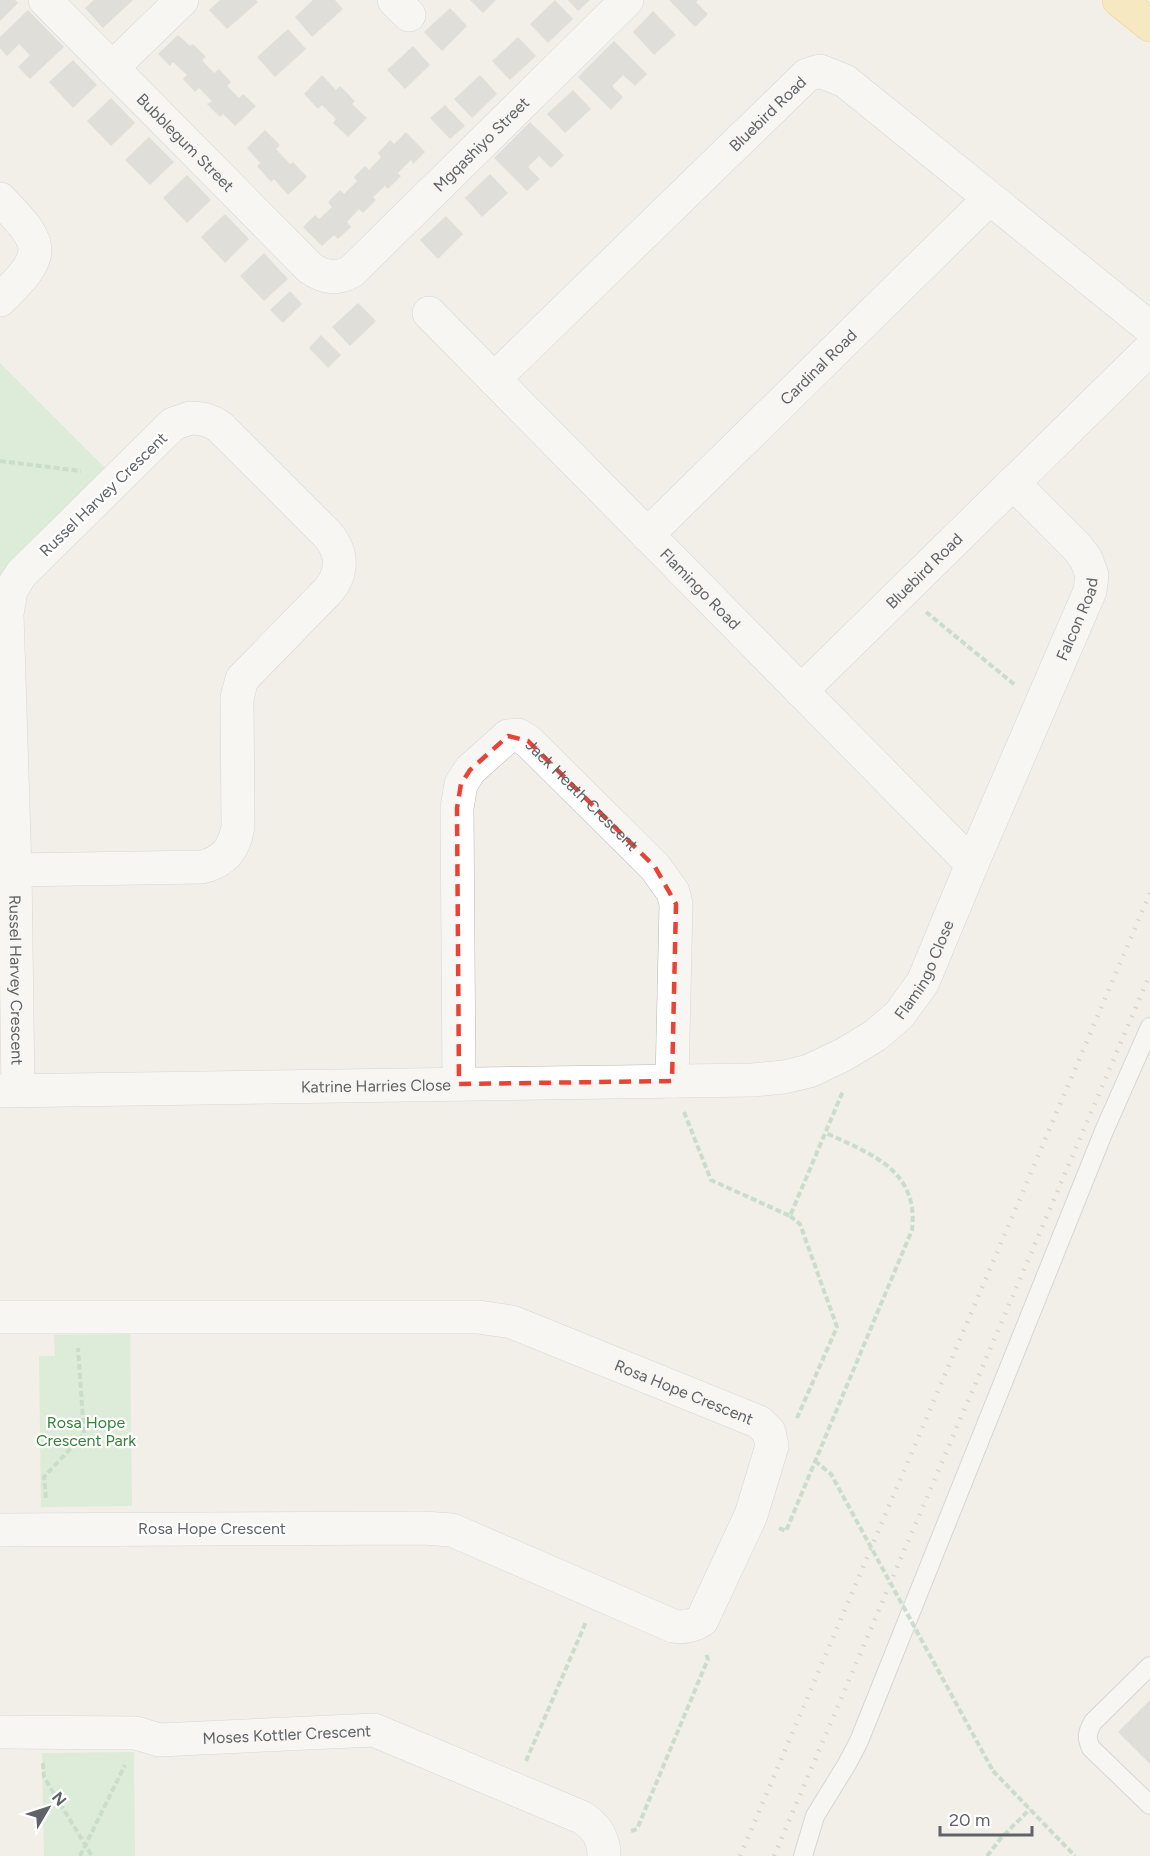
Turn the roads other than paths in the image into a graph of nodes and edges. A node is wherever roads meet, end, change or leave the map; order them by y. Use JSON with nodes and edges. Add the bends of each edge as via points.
{"nodes":[{"id":1,"x":45,"y":0,"type":"edge"},
{"id":2,"x":182,"y":0,"type":"edge"},
{"id":3,"x":627,"y":0,"type":"edge"},
{"id":4,"x":1119,"y":0,"type":"edge"},
{"id":5,"x":1150,"y":25,"type":"edge"},
{"id":6,"x":112,"y":68,"type":"junction"},
{"id":7,"x":989,"y":199,"type":"junction"},
{"id":8,"x":0,"y":200,"type":"edge"},
{"id":9,"x":330,"y":278,"type":"joint"},
{"id":10,"x":0,"y":300,"type":"edge"},
{"id":11,"x":429,"y":313,"type":"dead end"},
{"id":12,"x":1150,"y":328,"type":"edge"},
{"id":13,"x":1150,"y":349,"type":"edge"},
{"id":14,"x":494,"y":380,"type":"junction"},
{"id":15,"x":1013,"y":483,"type":"junction"},
{"id":16,"x":647,"y":535,"type":"junction"},
{"id":17,"x":801,"y":691,"type":"junction"},
{"id":18,"x":1011,"y":774,"type":"joint"},
{"id":19,"x":972,"y":864,"type":"junction"},
{"id":20,"x":15,"y":870,"type":"junction"},
{"id":21,"x":1150,"y":1027,"type":"edge"},
{"id":22,"x":753,"y":1080,"type":"joint"},
{"id":23,"x":459,"y":1084,"type":"junction"},
{"id":24,"x":9,"y":1090,"type":"edge"},
{"id":25,"x":677,"y":1095,"type":"junction"},
{"id":26,"x":0,"y":1317,"type":"edge"},
{"id":27,"x":0,"y":1530,"type":"edge"},
{"id":28,"x":1150,"y":1666,"type":"edge"},
{"id":29,"x":0,"y":1732,"type":"edge"},
{"id":30,"x":1150,"y":1805,"type":"edge"},
{"id":31,"x":602,"y":1846,"type":"edge"},
{"id":32,"x":803,"y":1856,"type":"edge"}],
"edges":[{"from":1,"to":6,"type":"street","name":"Bubblegum Street"},
{"from":2,"to":6,"type":"street"},
{"from":3,"to":9,"type":"street","name":"Mgqashiyo Street","via":[[352,271]]},
{"from":4,"to":5,"type":"highway"},
{"from":6,"to":9,"type":"street","name":"Bubblegum Street","via":[[310,268]]},
{"from":7,"to":12,"type":"street","name":"Bluebird Road"},
{"from":7,"to":14,"type":"street","name":"Bluebird Road","via":[[845,81],[820,70],[807,75]]},
{"from":7,"to":16,"type":"street","name":"Cardinal Road"},
{"from":8,"to":10,"type":"street","via":[[31,234],[34,254],[28,272]]},
{"from":11,"to":14,"type":"street","name":"Flamingo Road"},
{"from":13,"to":15,"type":"street","name":"Bluebird Road"},
{"from":14,"to":16,"type":"street","name":"Flamingo Road"},
{"from":15,"to":17,"type":"street","name":"Bluebird Road"},
{"from":15,"to":18,"type":"street","name":"Falcon Road","via":[[1077,547],[1092,575],[1090,591]]},
{"from":16,"to":17,"type":"street","name":"Flamingo Road"},
{"from":17,"to":19,"type":"street","name":"Flamingo Road"},
{"from":18,"to":19,"type":"street","name":"Flamingo Close"},
{"from":19,"to":22,"type":"street","name":"Flamingo Close","via":[[923,982],[900,1014],[876,1035],[809,1071]]},
{"from":20,"to":20,"type":"street","name":"Russel Harvey Crescent","via":[[202,867],[221,860],[233,845],[238,826],[238,688],[246,673],[333,585],[340,565],[333,541],[211,421],[190,418],[173,424],[21,574],[11,590],[7,614]]},
{"from":20,"to":24,"type":"street","name":"Russel Harvey Crescent"},
{"from":21,"to":32,"type":"lane","via":[[859,1741],[815,1816]]},
{"from":22,"to":25,"type":"street","name":"Katrine Harries Close"},
{"from":23,"to":24,"type":"street","name":"Katrine Harries Close"},
{"from":23,"to":25,"type":"street","name":"Katrine Harries Close"},
{"from":23,"to":25,"type":"street","name":"Jack Heath Crescent","via":[[456,808],[461,784],[470,770],[508,736],[518,735],[655,867],[673,891]]},
{"from":26,"to":27,"type":"street","name":"Rosa Hope Crescent","via":[[478,1317],[512,1322],[759,1422],[769,1432],[772,1446],[751,1515],[702,1620],[682,1628],[452,1530]]},
{"from":28,"to":30,"type":"lane","via":[[1093,1722],[1086,1739]]},
{"from":29,"to":31,"type":"street","name":"Moses Kottler Crescent","via":[[136,1733],[159,1740],[374,1730],[581,1817],[589,1822]]}]}
